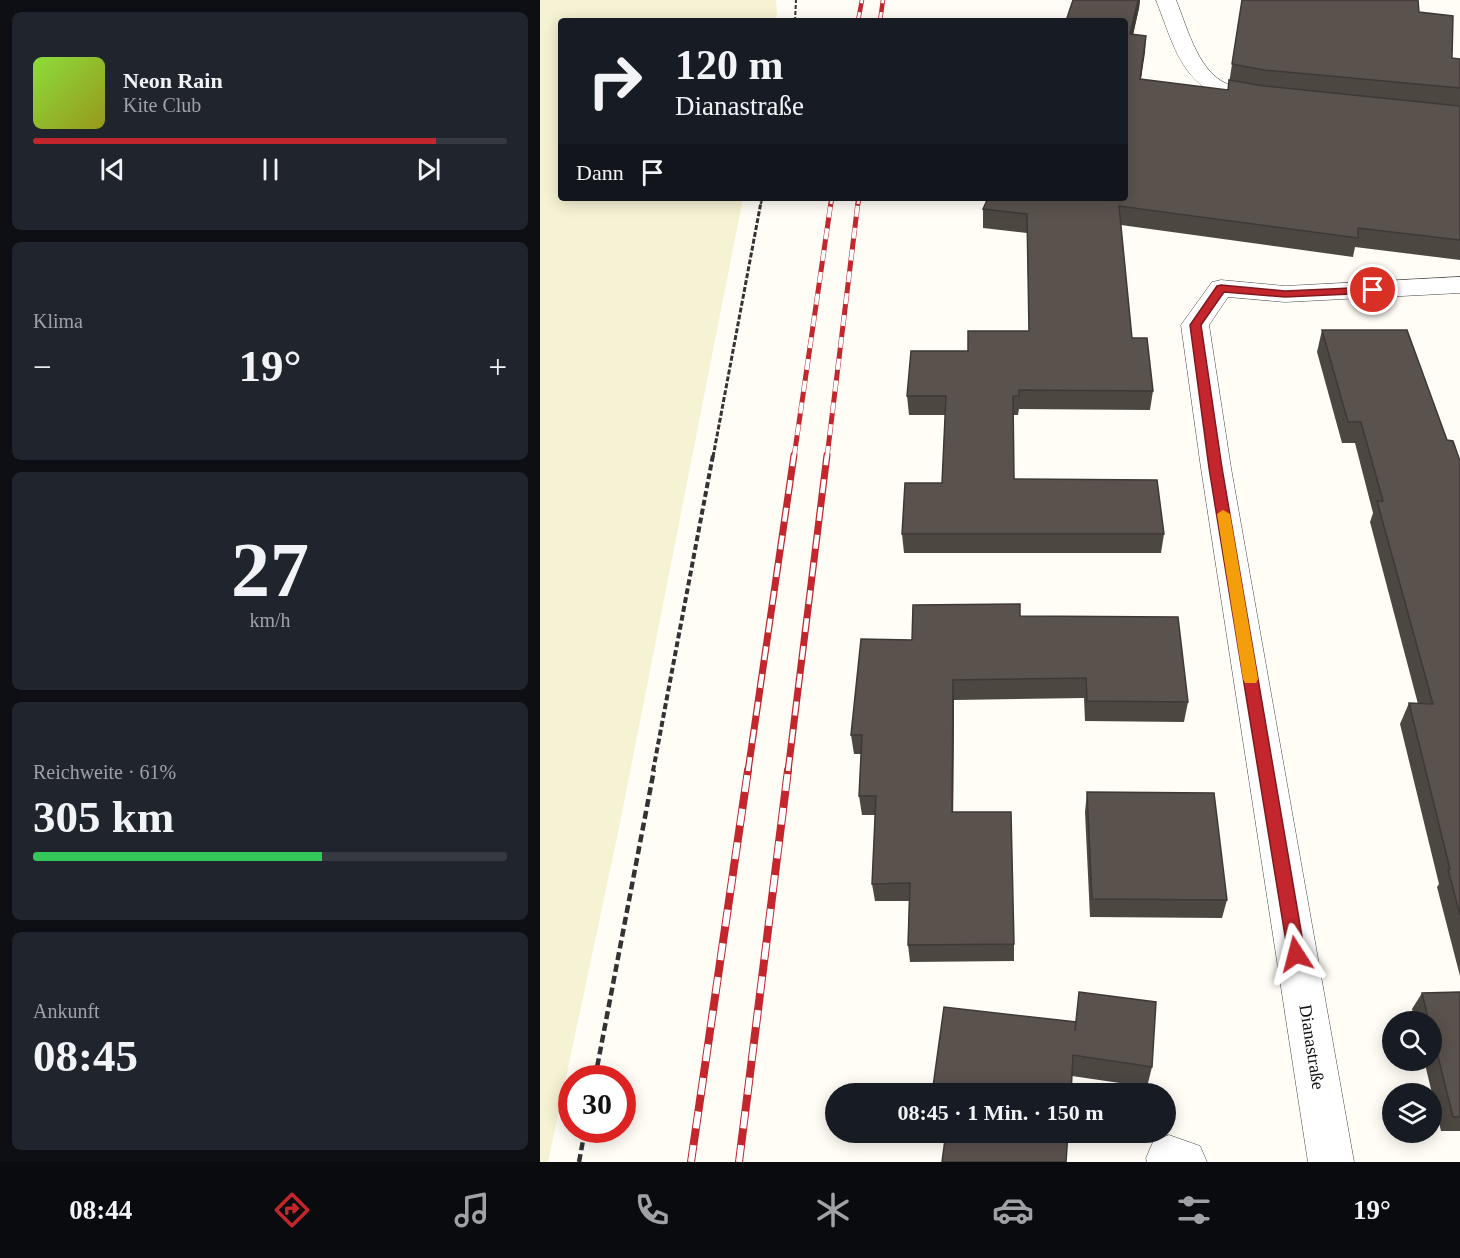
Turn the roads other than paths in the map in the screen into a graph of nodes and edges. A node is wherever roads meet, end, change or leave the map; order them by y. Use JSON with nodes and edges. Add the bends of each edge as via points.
{"nodes":[{"id":1,"x":1166,"y":0,"type":"edge"},
{"id":2,"x":1285,"y":99,"type":"edge"},
{"id":3,"x":1460,"y":285,"type":"edge"},
{"id":4,"x":1331,"y":1162,"type":"edge"}],
"edges":[{"from":1,"to":2,"type":"street","via":[[1199,73],[1213,85],[1231,92]]},
{"from":3,"to":4,"type":"street","name":"Dianastraße","via":[[1285,294],[1221,288],[1195,325]]}]}
